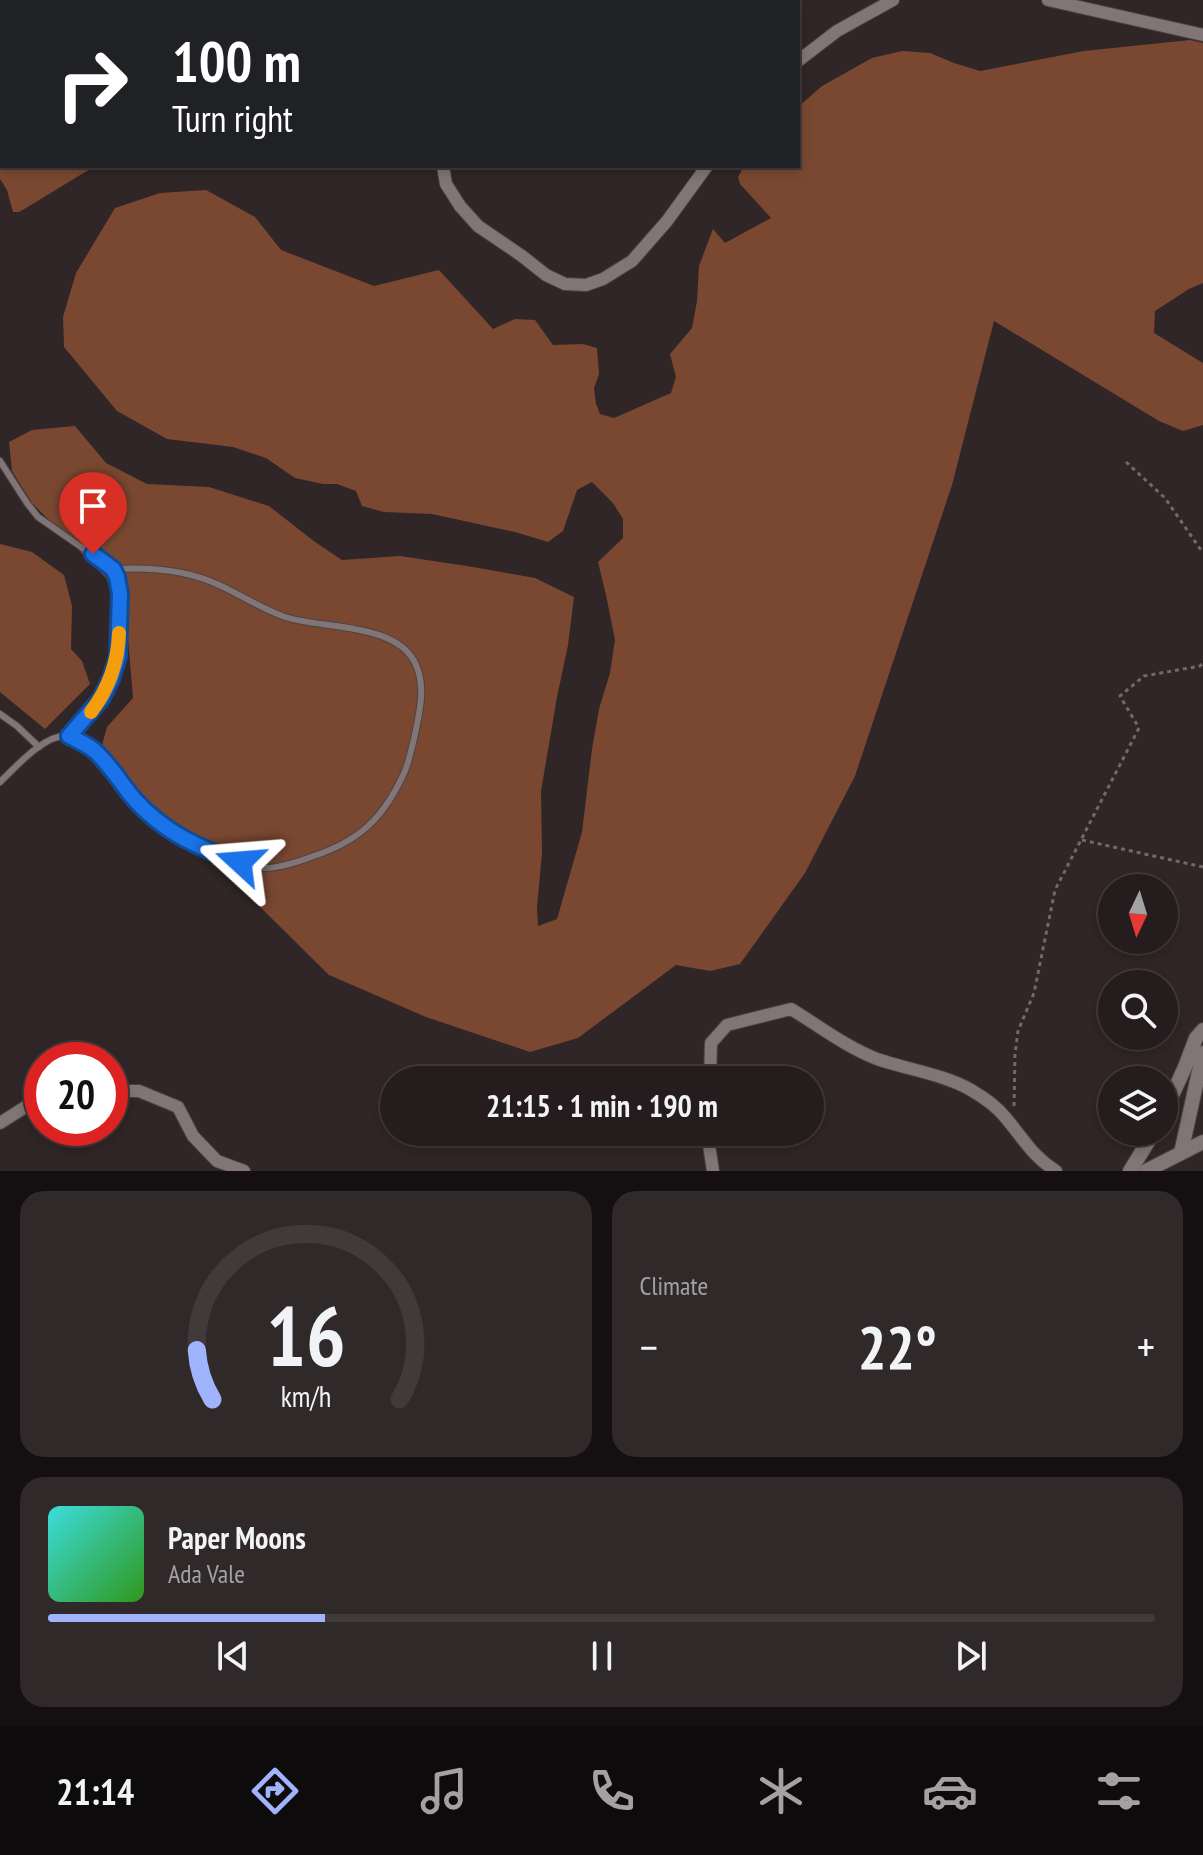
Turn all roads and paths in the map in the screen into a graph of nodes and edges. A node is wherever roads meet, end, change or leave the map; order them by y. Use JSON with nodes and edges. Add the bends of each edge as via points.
{"nodes":[{"id":1,"x":893,"y":0,"type":"edge"},
{"id":2,"x":1048,"y":0,"type":"edge"},
{"id":3,"x":1203,"y":35,"type":"edge"},
{"id":4,"x":800,"y":59,"type":"edge"},
{"id":5,"x":443,"y":168,"type":"edge"},
{"id":6,"x":706,"y":168,"type":"edge"},
{"id":7,"x":0,"y":461,"type":"edge"},
{"id":8,"x":1126,"y":462,"type":"dead end"},
{"id":9,"x":1203,"y":553,"type":"edge"},
{"id":10,"x":113,"y":569,"type":"junction"},
{"id":11,"x":1203,"y":663,"type":"edge"},
{"id":12,"x":0,"y":714,"type":"edge"},
{"id":13,"x":69,"y":736,"type":"junction"},
{"id":14,"x":39,"y":747,"type":"junction"},
{"id":15,"x":0,"y":782,"type":"edge"},
{"id":16,"x":1082,"y":840,"type":"junction"},
{"id":17,"x":1203,"y":867,"type":"edge"},
{"id":18,"x":1203,"y":1030,"type":"edge"},
{"id":19,"x":1203,"y":1053,"type":"edge"},
{"id":20,"x":710,"y":1066,"type":"edge"},
{"id":21,"x":1178,"y":1082,"type":"edge"},
{"id":22,"x":128,"y":1091,"type":"edge"},
{"id":23,"x":24,"y":1108,"type":"edge"},
{"id":24,"x":0,"y":1123,"type":"edge"},
{"id":25,"x":1014,"y":1129,"type":"junction"},
{"id":26,"x":1203,"y":1142,"type":"edge"},
{"id":27,"x":709,"y":1146,"type":"edge"},
{"id":28,"x":1145,"y":1146,"type":"edge"},
{"id":29,"x":1181,"y":1153,"type":"junction"},
{"id":30,"x":1151,"y":1170,"type":"edge"},
{"id":31,"x":244,"y":1171,"type":"edge"},
{"id":32,"x":713,"y":1171,"type":"edge"},
{"id":33,"x":1056,"y":1171,"type":"edge"},
{"id":34,"x":1130,"y":1171,"type":"edge"}],
"edges":[{"from":1,"to":4,"type":"street","via":[[837,31]]},
{"from":2,"to":3,"type":"street"},
{"from":5,"to":6,"type":"street","via":[[446,184],[478,226],[546,275],[565,284],[586,285],[632,261]]},
{"from":7,"to":10,"type":"lane","via":[[38,517]]},
{"from":8,"to":9,"type":"path","via":[[1165,498]]},
{"from":10,"to":13,"type":"lane","via":[[120,594],[118,657],[101,699]]},
{"from":10,"to":13,"type":"lane","via":[[196,577],[285,617],[358,629],[399,644],[412,657],[422,690],[407,767],[372,824],[318,855],[262,868],[207,851],[177,835],[135,800],[95,751]]},
{"from":11,"to":16,"type":"path","via":[[1144,676],[1120,696],[1139,728]]},
{"from":12,"to":14,"type":"lane"},
{"from":13,"to":14,"type":"lane"},
{"from":14,"to":15,"type":"lane"},
{"from":16,"to":17,"type":"path"},
{"from":16,"to":25,"type":"path","via":[[1055,890],[1034,993],[1018,1031]]},
{"from":18,"to":21,"type":"street"},
{"from":19,"to":29,"type":"street"},
{"from":20,"to":25,"type":"street","via":[[711,1043],[727,1025],[791,1009],[874,1057],[971,1090]]},
{"from":22,"to":31,"type":"street","via":[[178,1107],[193,1136],[217,1161]]},
{"from":23,"to":24,"type":"street"},
{"from":25,"to":33,"type":"street"},
{"from":26,"to":29,"type":"street"},
{"from":27,"to":32,"type":"street"},
{"from":28,"to":34,"type":"street"},
{"from":29,"to":30,"type":"street"}]}
